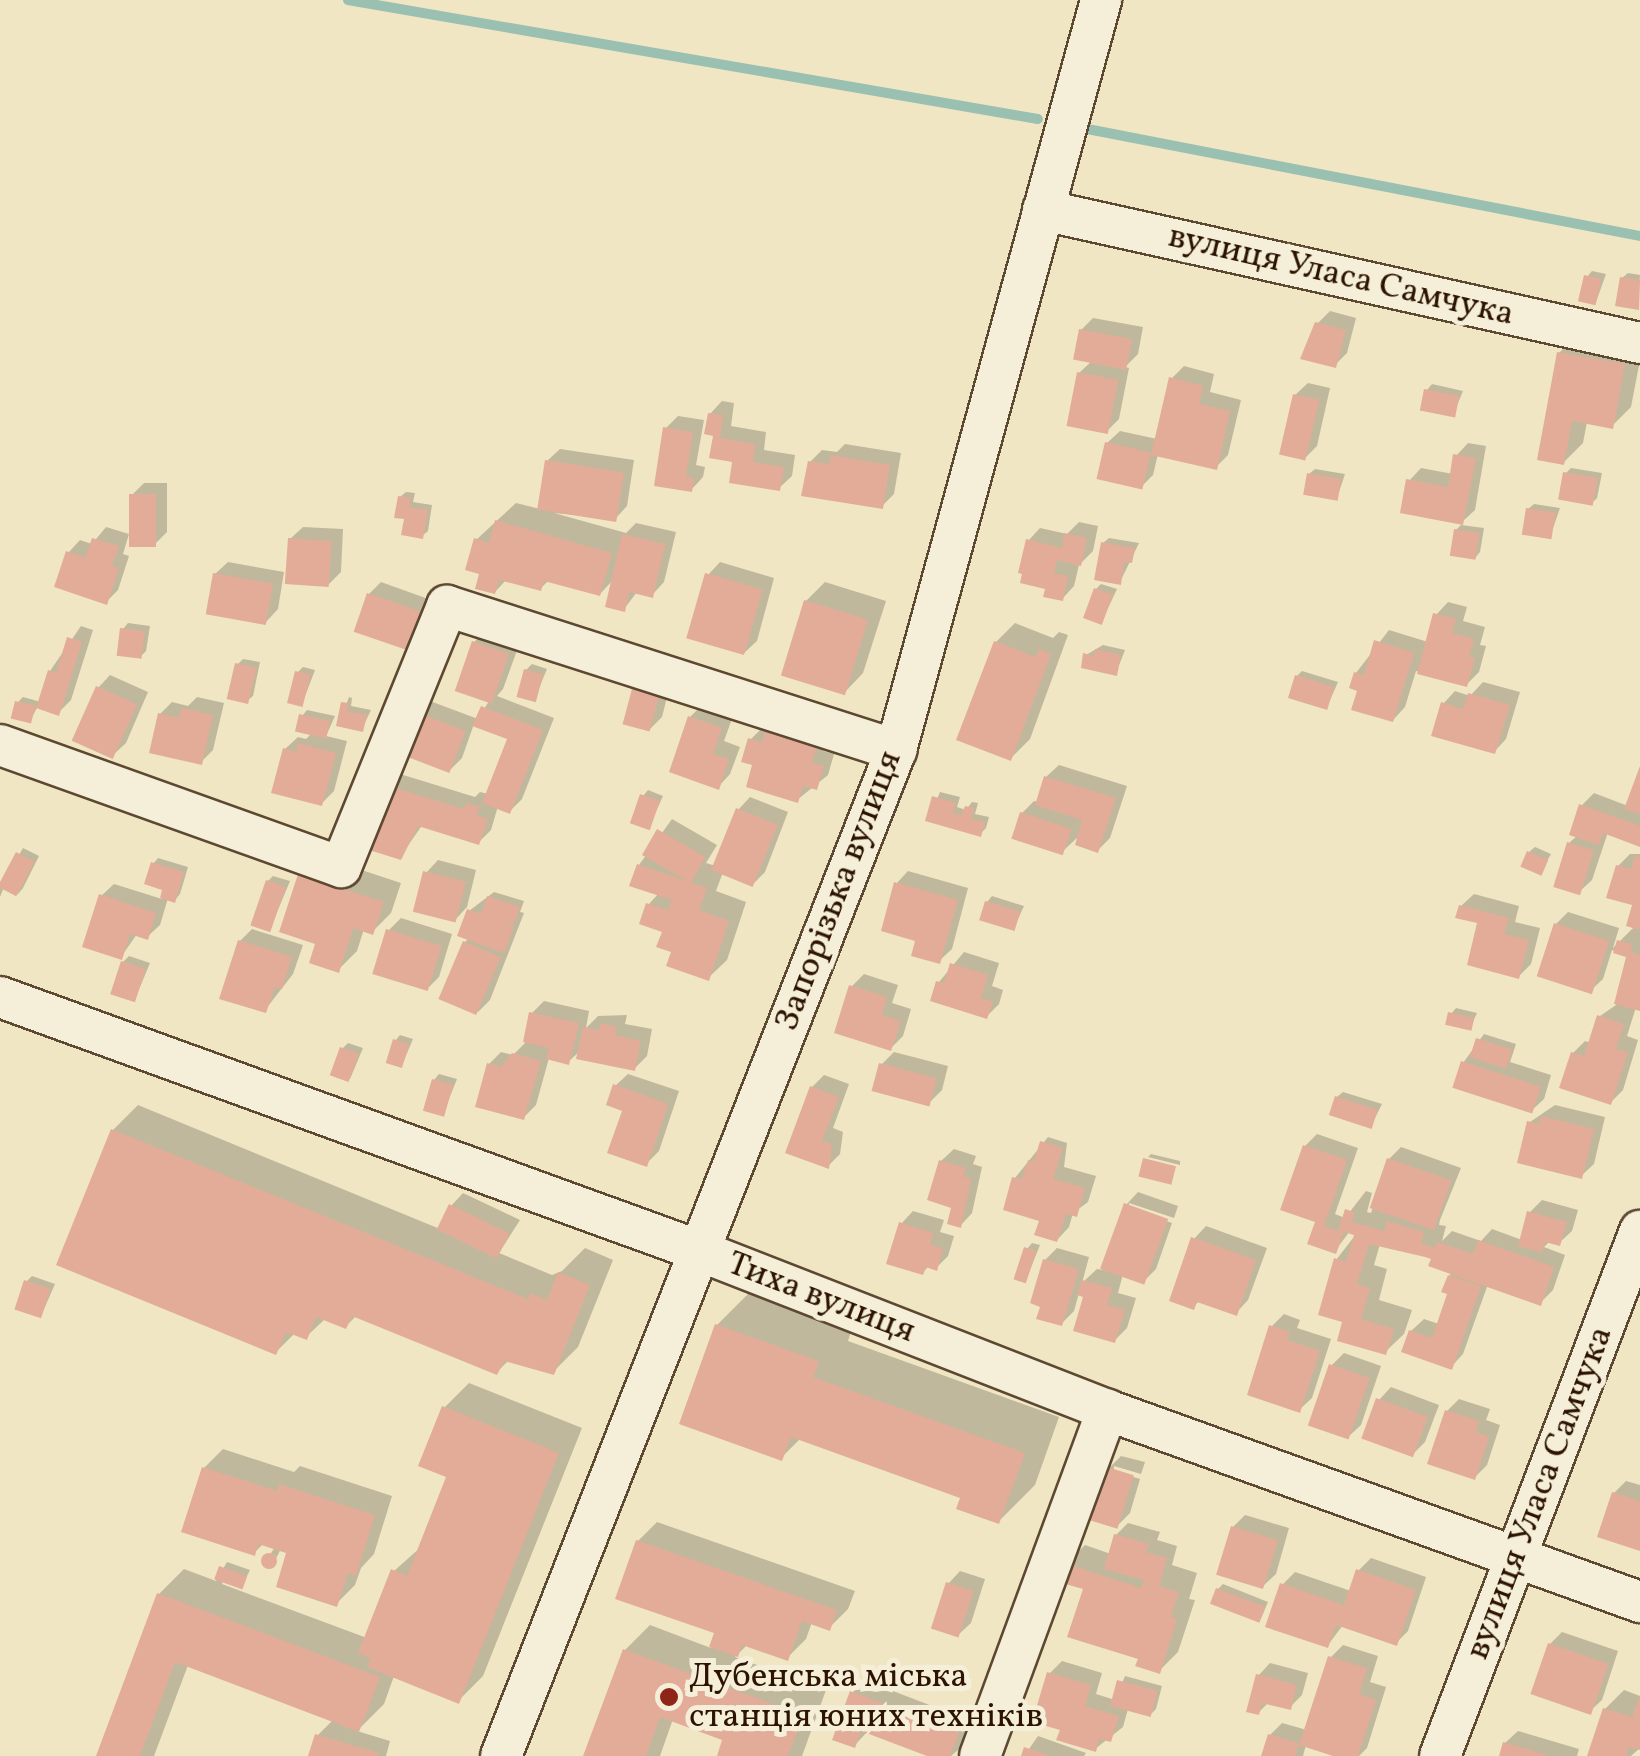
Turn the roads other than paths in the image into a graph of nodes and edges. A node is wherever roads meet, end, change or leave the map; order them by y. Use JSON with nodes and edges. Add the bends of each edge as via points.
{"nodes":[{"id":1,"x":1101,"y":0,"type":"edge"},
{"id":2,"x":1043,"y":210,"type":"junction"},
{"id":3,"x":1640,"y":343,"type":"edge"},
{"id":4,"x":0,"y":745,"type":"edge"},
{"id":5,"x":896,"y":750,"type":"junction"},
{"id":6,"x":0,"y":997,"type":"edge"},
{"id":7,"x":1640,"y":1231,"type":"edge"},
{"id":8,"x":697,"y":1250,"type":"junction"},
{"id":9,"x":1108,"y":1410,"type":"junction"},
{"id":10,"x":1515,"y":1555,"type":"junction"},
{"id":11,"x":1640,"y":1602,"type":"edge"},
{"id":12,"x":501,"y":1756,"type":"edge"},
{"id":13,"x":980,"y":1756,"type":"edge"},
{"id":14,"x":1440,"y":1756,"type":"edge"}],
"edges":[{"from":1,"to":2,"type":"street","name":"Запорізька вулиця"},
{"from":2,"to":3,"type":"street","name":"вулиця Уласа Самчука"},
{"from":2,"to":5,"type":"street","name":"Запорізька вулиця"},
{"from":4,"to":5,"type":"street","via":[[341,866],[446,606]]},
{"from":5,"to":8,"type":"street","name":"Запорізька вулиця"},
{"from":6,"to":8,"type":"street","name":"Тиха вулиця"},
{"from":7,"to":10,"type":"street","name":"вулиця Уласа Самчука"},
{"from":8,"to":9,"type":"street","name":"Тиха вулиця"},
{"from":8,"to":12,"type":"street","name":"Запорізька вулиця"},
{"from":9,"to":10,"type":"street","name":"Тиха вулиця"},
{"from":9,"to":13,"type":"street"},
{"from":10,"to":11,"type":"street","name":"Тиха вулиця"},
{"from":10,"to":14,"type":"street","name":"вулиця Уласа Самчука"}]}
